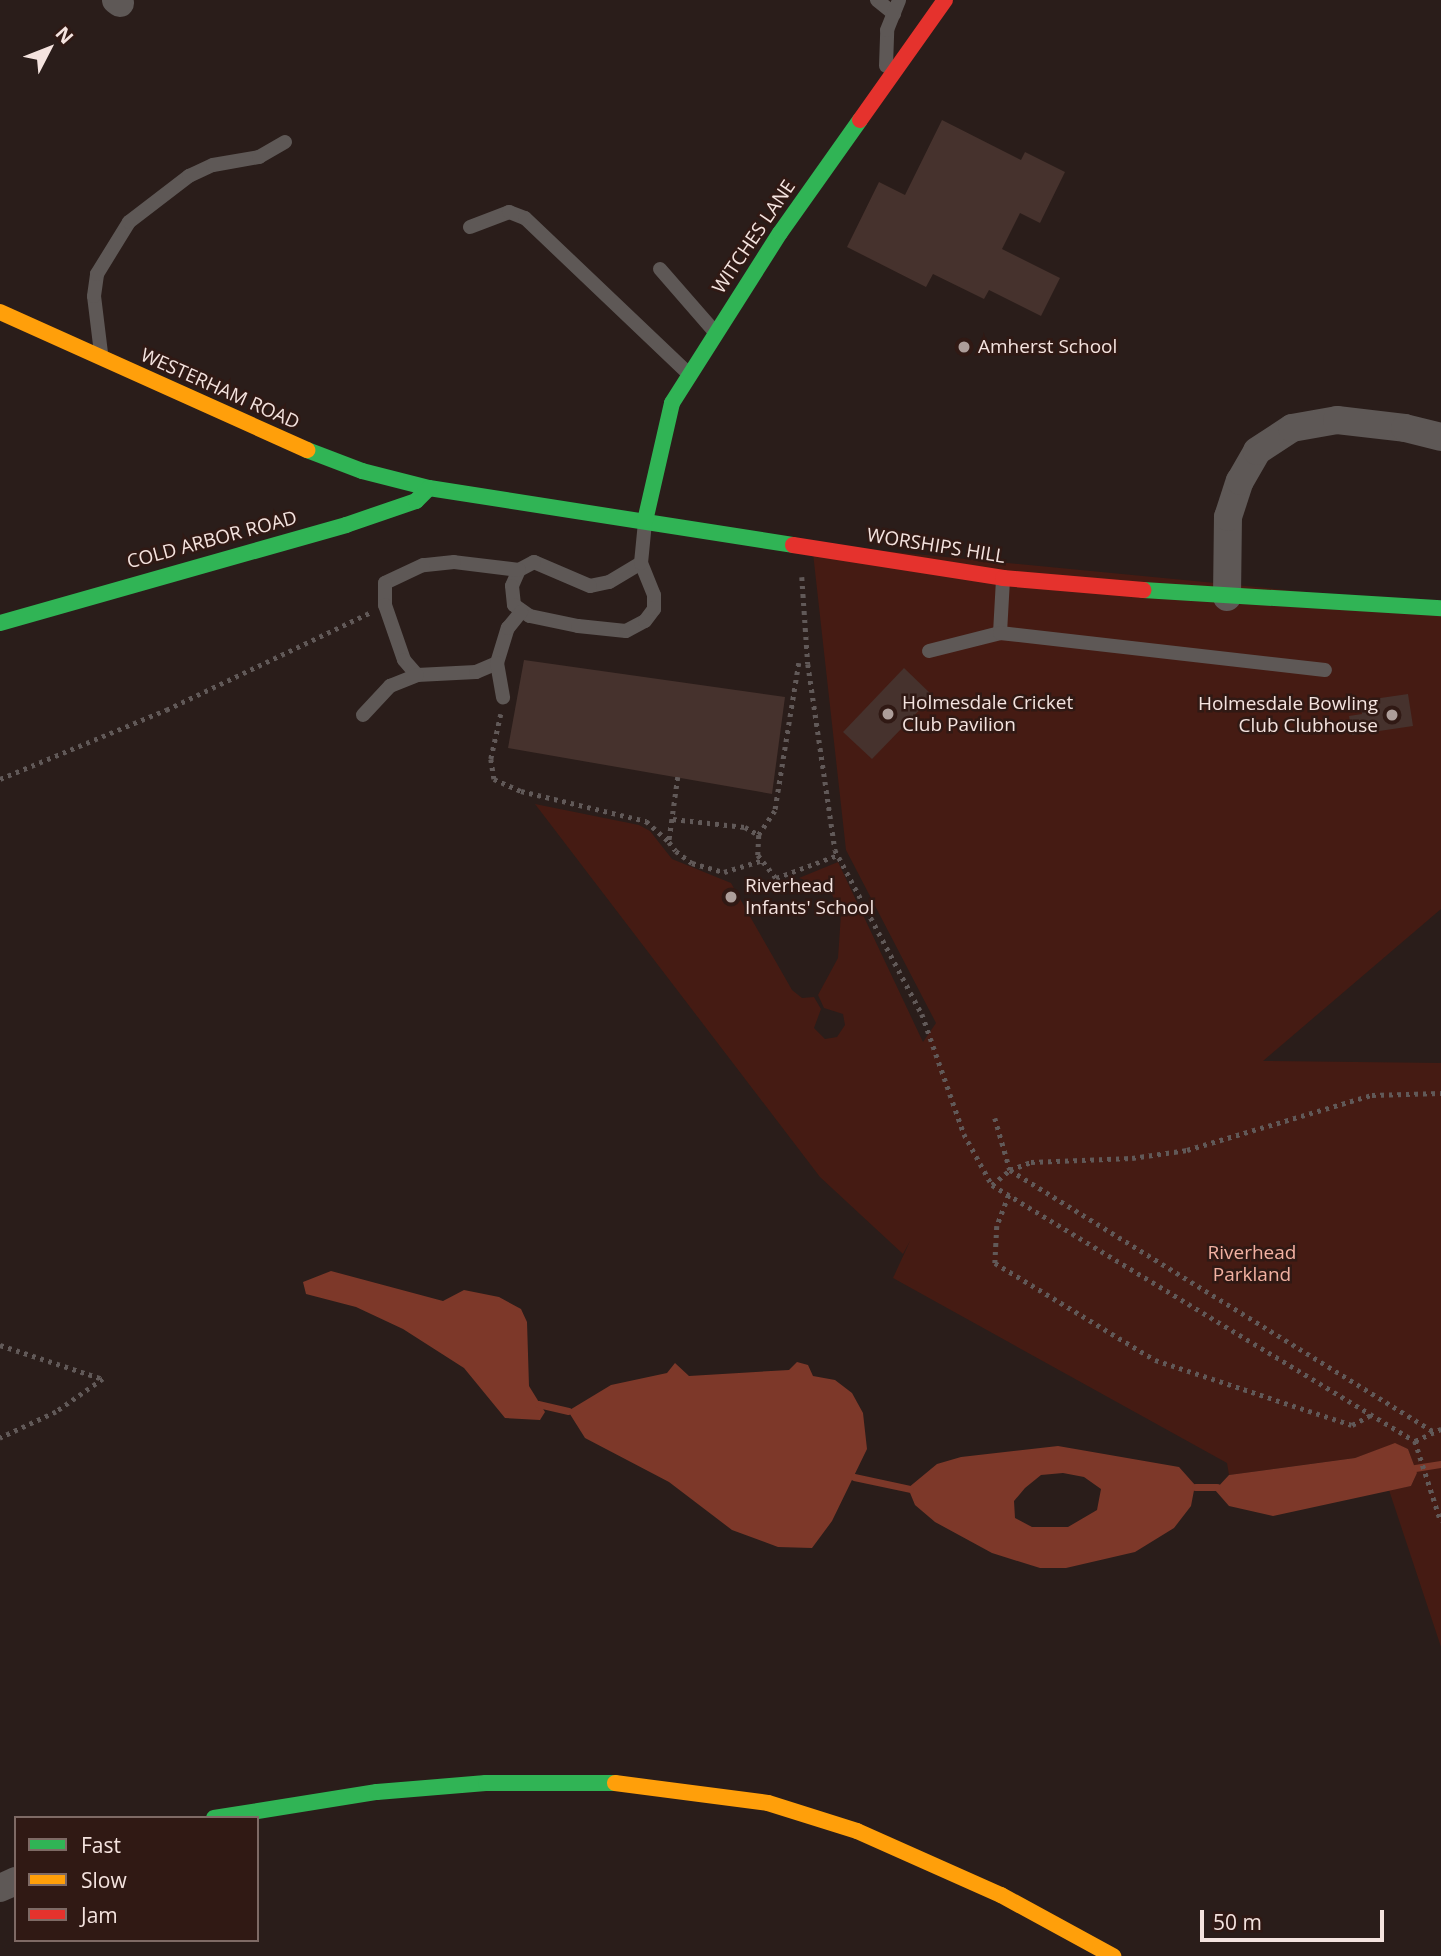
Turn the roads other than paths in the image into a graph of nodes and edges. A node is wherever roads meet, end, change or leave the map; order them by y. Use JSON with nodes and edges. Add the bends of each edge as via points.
{"nodes":[{"id":1,"x":877,"y":0,"type":"edge"},
{"id":2,"x":945,"y":0,"type":"edge"},
{"id":3,"x":896,"y":7,"type":"edge"},
{"id":4,"x":887,"y":84,"type":"junction"},
{"id":5,"x":285,"y":142,"type":"dead end"},
{"id":6,"x":470,"y":227,"type":"dead end"},
{"id":7,"x":660,"y":269,"type":"dead end"},
{"id":8,"x":0,"y":312,"type":"edge"},
{"id":9,"x":715,"y":332,"type":"junction"},
{"id":10,"x":101,"y":358,"type":"junction"},
{"id":11,"x":689,"y":373,"type":"junction"},
{"id":12,"x":1441,"y":438,"type":"edge"},
{"id":13,"x":429,"y":488,"type":"junction"},
{"id":14,"x":645,"y":521,"type":"junction"},
{"id":15,"x":641,"y":563,"type":"junction"},
{"id":16,"x":520,"y":570,"type":"junction"},
{"id":17,"x":1003,"y":578,"type":"junction"},
{"id":18,"x":1227,"y":597,"type":"junction"},
{"id":19,"x":1441,"y":608,"type":"edge"},
{"id":20,"x":521,"y":612,"type":"junction"},
{"id":21,"x":0,"y":623,"type":"edge"},
{"id":22,"x":1000,"y":633,"type":"junction"},
{"id":23,"x":929,"y":651,"type":"dead end"},
{"id":24,"x":497,"y":663,"type":"junction"},
{"id":25,"x":1325,"y":670,"type":"dead end"},
{"id":26,"x":417,"y":675,"type":"junction"},
{"id":27,"x":503,"y":697,"type":"road end"},
{"id":28,"x":363,"y":715,"type":"dead end"},
{"id":29,"x":227,"y":1816,"type":"edge"},
{"id":30,"x":1113,"y":1956,"type":"edge"}],
"edges":[{"from":1,"to":3,"type":"lane"},
{"from":2,"to":4,"type":"main road","name":"WITCHES LANE"},
{"from":3,"to":4,"type":"lane","via":[[887,30]]},
{"from":4,"to":9,"type":"main road","name":"WITCHES LANE"},
{"from":5,"to":10,"type":"lane","via":[[259,157],[214,165],[189,176],[129,222],[97,274],[94,296]]},
{"from":6,"to":11,"type":"lane","via":[[509,212],[525,218]]},
{"from":7,"to":9,"type":"lane"},
{"from":8,"to":10,"type":"main road","name":"WESTERHAM ROAD"},
{"from":9,"to":11,"type":"main road","name":"WITCHES LANE"},
{"from":10,"to":13,"type":"main road","name":"WESTERHAM ROAD","via":[[264,433],[362,471]]},
{"from":11,"to":14,"type":"main road","name":"WITCHES LANE","via":[[672,403]]},
{"from":12,"to":18,"type":"street","via":[[1405,428],[1338,420],[1292,428],[1258,451],[1240,481],[1228,517]]},
{"from":13,"to":14,"type":"main road","name":"WORSHIPS HILL"},
{"from":13,"to":21,"type":"main road","name":"COLD ARBOR ROAD","via":[[416,501],[346,525]]},
{"from":14,"to":15,"type":"lane"},
{"from":14,"to":17,"type":"main road","name":"WORSHIPS HILL"},
{"from":15,"to":16,"type":"lane","via":[[608,582],[590,586],[534,562]]},
{"from":15,"to":20,"type":"lane","via":[[654,594],[653,609],[645,621],[626,631],[578,626]]},
{"from":16,"to":20,"type":"lane","via":[[512,586],[514,605]]},
{"from":16,"to":26,"type":"lane","via":[[454,562],[423,565],[385,583],[385,605],[404,660]]},
{"from":17,"to":18,"type":"main road","name":"WORSHIPS HILL"},
{"from":17,"to":22,"type":"lane"},
{"from":18,"to":19,"type":"main road","name":"WORSHIPS HILL"},
{"from":20,"to":24,"type":"lane","via":[[509,628]]},
{"from":22,"to":23,"type":"lane"},
{"from":22,"to":25,"type":"lane"},
{"from":24,"to":26,"type":"lane","via":[[476,672]]},
{"from":24,"to":27,"type":"lane"},
{"from":26,"to":28,"type":"lane","via":[[390,686]]},
{"from":29,"to":30,"type":"main road","via":[[377,1792],[474,1784],[612,1783],[684,1789],[768,1803],[857,1831],[1001,1895]]}]}
